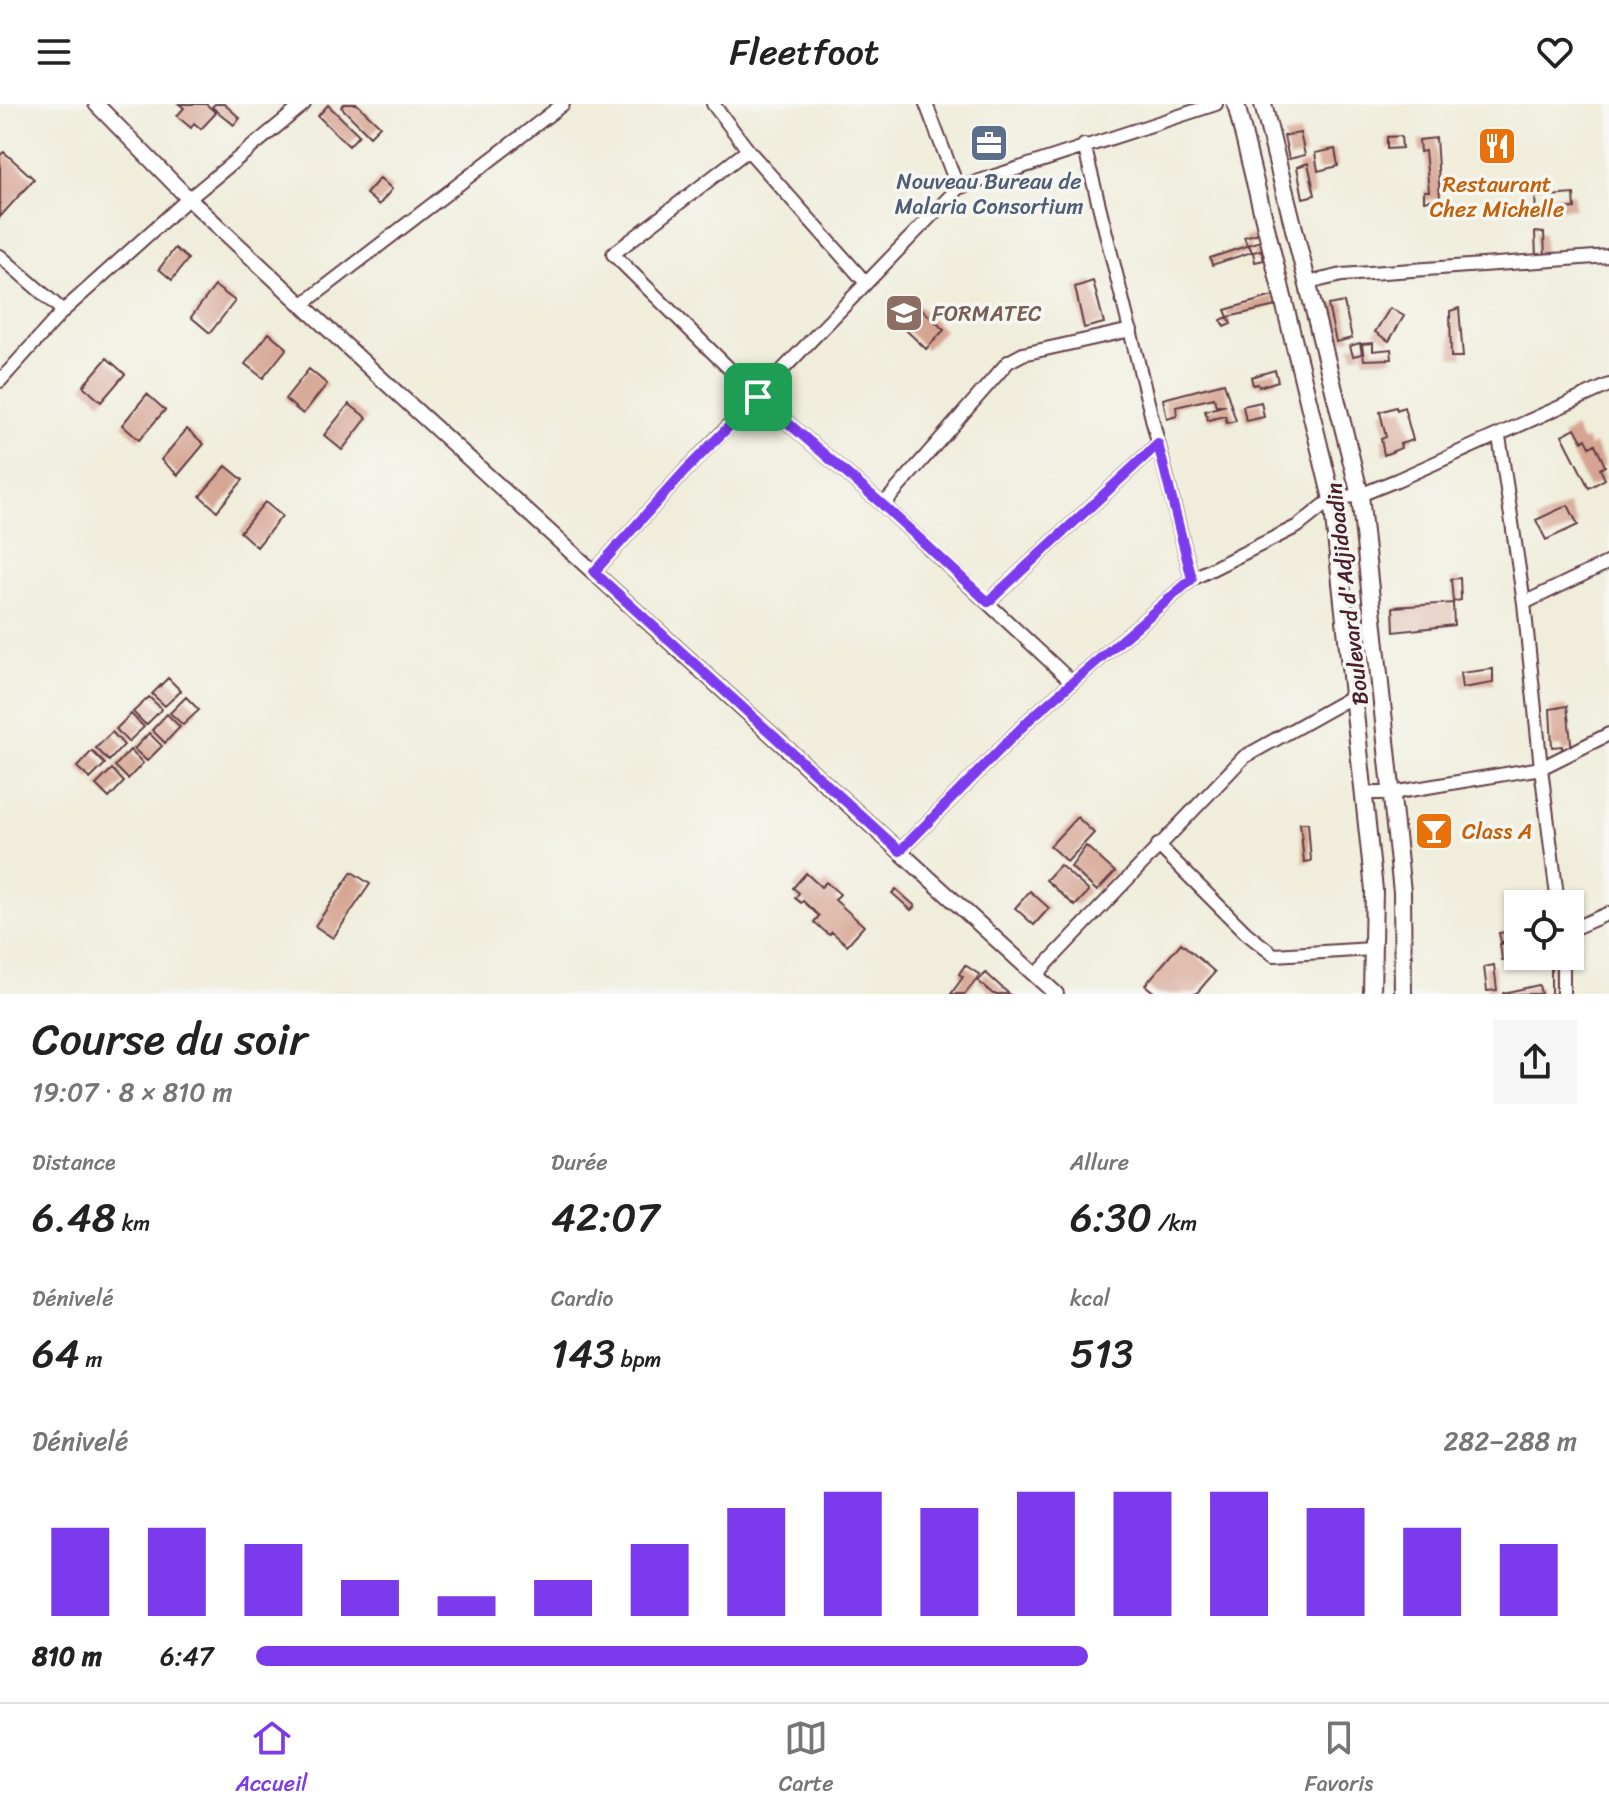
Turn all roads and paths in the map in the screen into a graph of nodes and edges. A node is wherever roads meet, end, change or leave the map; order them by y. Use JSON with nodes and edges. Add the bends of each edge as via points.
{"nodes":[{"id":1,"x":96,"y":104,"type":"edge"},
{"id":2,"x":304,"y":104,"type":"edge"},
{"id":3,"x":563,"y":104,"type":"edge"},
{"id":4,"x":713,"y":104,"type":"edge"},
{"id":5,"x":926,"y":104,"type":"edge"},
{"id":6,"x":1216,"y":104,"type":"edge"},
{"id":7,"x":1236,"y":104,"type":"edge"},
{"id":8,"x":1263,"y":104,"type":"edge"},
{"id":9,"x":1084,"y":145,"type":"junction"},
{"id":10,"x":748,"y":150,"type":"junction"},
{"id":11,"x":958,"y":188,"type":"junction"},
{"id":12,"x":190,"y":200,"type":"junction"},
{"id":13,"x":0,"y":256,"type":"edge"},
{"id":14,"x":1609,"y":256,"type":"edge"},
{"id":15,"x":866,"y":283,"type":"junction"},
{"id":16,"x":1307,"y":283,"type":"junction"},
{"id":17,"x":303,"y":304,"type":"junction"},
{"id":18,"x":63,"y":311,"type":"junction"},
{"id":19,"x":1131,"y":330,"type":"junction"},
{"id":20,"x":0,"y":381,"type":"edge"},
{"id":21,"x":1609,"y":385,"type":"edge"},
{"id":22,"x":758,"y":397,"type":"junction"},
{"id":23,"x":1499,"y":436,"type":"junction"},
{"id":24,"x":1158,"y":444,"type":"junction"},
{"id":25,"x":1360,"y":495,"type":"junction"},
{"id":26,"x":1332,"y":499,"type":"junction"},
{"id":27,"x":883,"y":505,"type":"junction"},
{"id":28,"x":1609,"y":562,"type":"edge"},
{"id":29,"x":594,"y":572,"type":"junction"},
{"id":30,"x":1192,"y":579,"type":"junction"},
{"id":31,"x":988,"y":602,"type":"junction"},
{"id":32,"x":1524,"y":603,"type":"junction"},
{"id":33,"x":1072,"y":682,"type":"junction"},
{"id":34,"x":1355,"y":695,"type":"junction"},
{"id":35,"x":1609,"y":734,"type":"edge"},
{"id":36,"x":1541,"y":768,"type":"junction"},
{"id":37,"x":1366,"y":793,"type":"junction"},
{"id":38,"x":1392,"y":793,"type":"junction"},
{"id":39,"x":1158,"y":845,"type":"junction"},
{"id":40,"x":900,"y":851,"type":"junction"},
{"id":41,"x":1556,"y":890,"type":"edge"},
{"id":42,"x":1609,"y":913,"type":"edge"},
{"id":43,"x":1584,"y":924,"type":"edge"},
{"id":44,"x":1372,"y":949,"type":"junction"},
{"id":45,"x":1563,"y":970,"type":"edge"},
{"id":46,"x":1036,"y":975,"type":"junction"},
{"id":47,"x":1056,"y":994,"type":"edge"},
{"id":48,"x":1372,"y":994,"type":"edge"},
{"id":49,"x":1403,"y":994,"type":"edge"},
{"id":50,"x":1563,"y":994,"type":"edge"}],
"edges":[{"from":1,"to":12,"type":"street"},
{"from":2,"to":12,"type":"street"},
{"from":3,"to":17,"type":"street"},
{"from":4,"to":10,"type":"street"},
{"from":5,"to":11,"type":"street"},
{"from":6,"to":9,"type":"street"},
{"from":7,"to":26,"type":"main road","name":"Boulevard d'Adjidoadin"},
{"from":8,"to":16,"type":"main road","name":"Boulevard d'Adjidoadin"},
{"from":9,"to":11,"type":"street"},
{"from":9,"to":19,"type":"street"},
{"from":10,"to":15,"type":"street"},
{"from":10,"to":22,"type":"street","via":[[613,254]]},
{"from":11,"to":15,"type":"street"},
{"from":12,"to":17,"type":"street"},
{"from":12,"to":18,"type":"street"},
{"from":13,"to":18,"type":"street"},
{"from":14,"to":16,"type":"street","via":[[1342,275]]},
{"from":15,"to":22,"type":"street"},
{"from":16,"to":25,"type":"main road","name":"Boulevard d'Adjidoadin"},
{"from":17,"to":29,"type":"street"},
{"from":18,"to":20,"type":"street"},
{"from":19,"to":24,"type":"street"},
{"from":19,"to":27,"type":"street","via":[[1008,362]]},
{"from":21,"to":23,"type":"street"},
{"from":22,"to":27,"type":"street"},
{"from":22,"to":29,"type":"street"},
{"from":23,"to":25,"type":"street"},
{"from":23,"to":32,"type":"street"},
{"from":24,"to":30,"type":"street"},
{"from":24,"to":31,"type":"street"},
{"from":25,"to":26,"type":"street"},
{"from":25,"to":38,"type":"main road","name":"Boulevard d'Adjidoadin"},
{"from":26,"to":30,"type":"street","via":[[1298,526]]},
{"from":26,"to":34,"type":"main road","name":"Boulevard d'Adjidoadin"},
{"from":27,"to":31,"type":"street"},
{"from":28,"to":32,"type":"street"},
{"from":29,"to":40,"type":"street"},
{"from":30,"to":33,"type":"street"},
{"from":31,"to":33,"type":"street"},
{"from":32,"to":36,"type":"street"},
{"from":33,"to":40,"type":"street"},
{"from":34,"to":37,"type":"main road","name":"Boulevard d'Adjidoadin"},
{"from":34,"to":39,"type":"street","via":[[1244,757]]},
{"from":35,"to":36,"type":"street"},
{"from":36,"to":38,"type":"street"},
{"from":36,"to":41,"type":"street"},
{"from":37,"to":38,"type":"street"},
{"from":37,"to":44,"type":"main road","name":"Boulevard d'Adjidoadin","via":[[1374,890]]},
{"from":38,"to":49,"type":"main road","name":"Boulevard d'Adjidoadin","via":[[1402,892]]},
{"from":39,"to":44,"type":"street","via":[[1274,955]]},
{"from":39,"to":46,"type":"street"},
{"from":40,"to":46,"type":"street"},
{"from":42,"to":43,"type":"street"},
{"from":44,"to":48,"type":"main road","name":"Boulevard d'Adjidoadin"},
{"from":45,"to":50,"type":"street"},
{"from":46,"to":47,"type":"street"}]}
